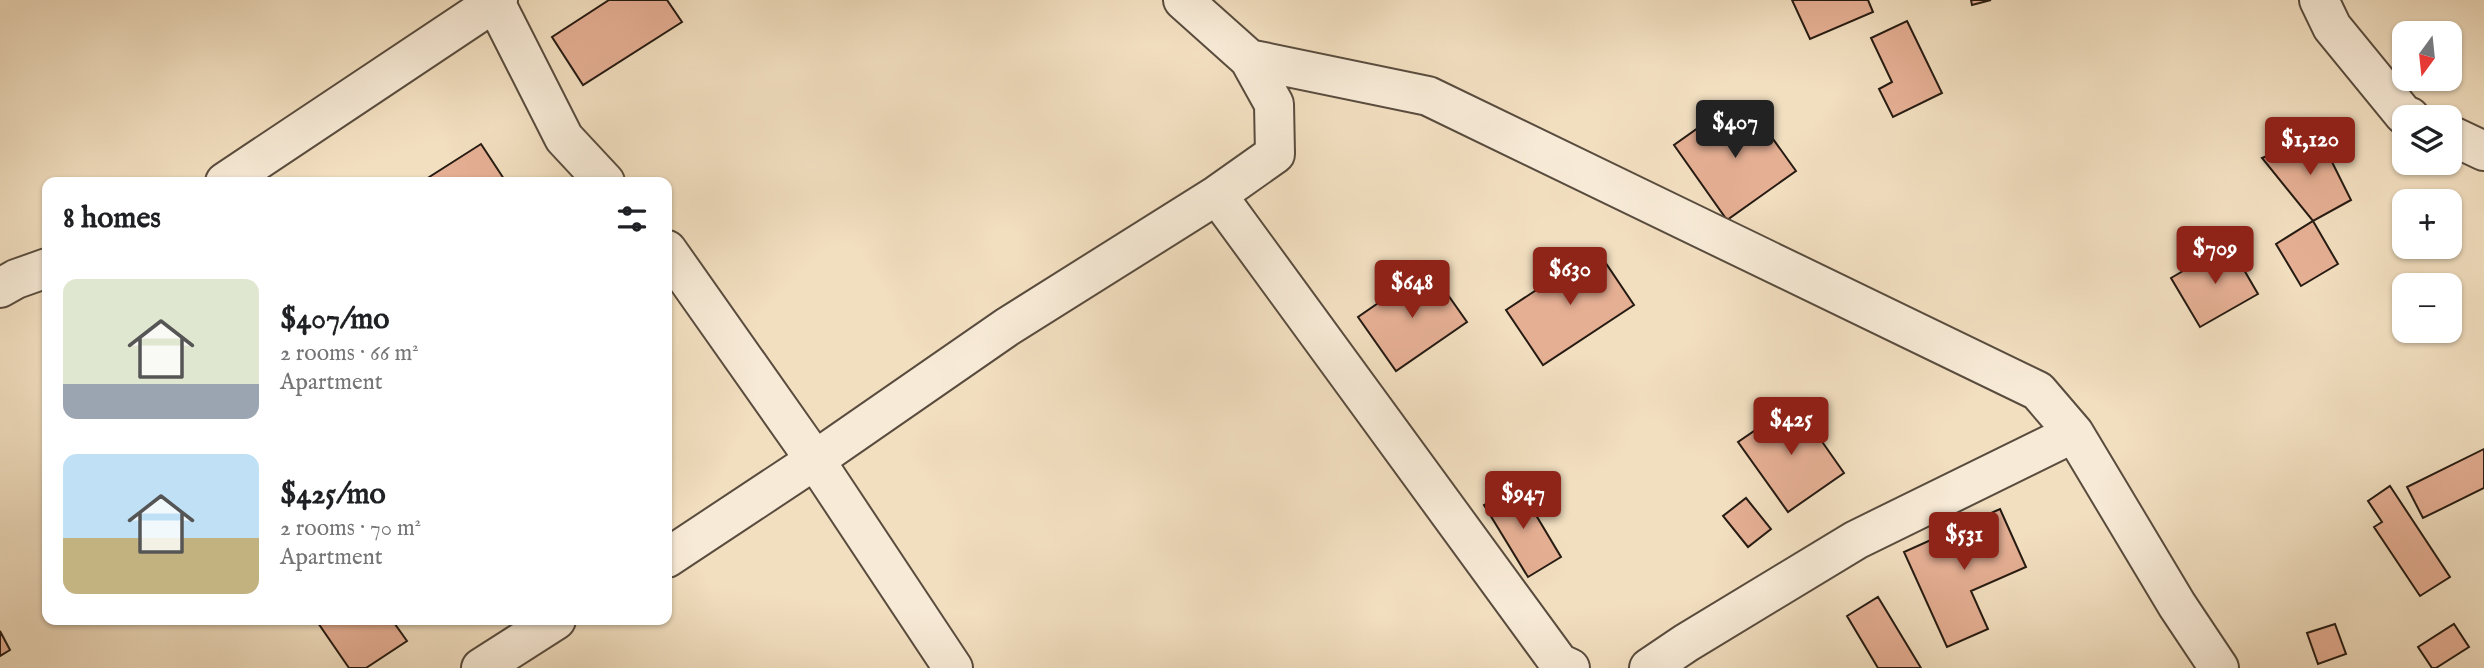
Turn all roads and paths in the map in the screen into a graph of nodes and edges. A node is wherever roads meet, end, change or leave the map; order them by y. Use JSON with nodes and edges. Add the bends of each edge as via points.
{"nodes":[{"id":1,"x":1183,"y":0,"type":"edge"},
{"id":2,"x":2319,"y":0,"type":"edge"},
{"id":3,"x":496,"y":1,"type":"edge"},
{"id":4,"x":1249,"y":58,"type":"junction"},
{"id":5,"x":2396,"y":105,"type":"edge"},
{"id":6,"x":2462,"y":141,"type":"edge"},
{"id":7,"x":2484,"y":151,"type":"edge"},
{"id":8,"x":232,"y":177,"type":"edge"},
{"id":9,"x":600,"y":177,"type":"edge"},
{"id":10,"x":1217,"y":195,"type":"junction"},
{"id":11,"x":672,"y":257,"type":"edge"},
{"id":12,"x":42,"y":270,"type":"edge"},
{"id":13,"x":0,"y":288,"type":"edge"},
{"id":14,"x":2074,"y":433,"type":"junction"},
{"id":15,"x":815,"y":460,"type":"junction"},
{"id":16,"x":672,"y":555,"type":"edge"},
{"id":17,"x":548,"y":625,"type":"edge"},
{"id":18,"x":481,"y":668,"type":"edge"},
{"id":19,"x":953,"y":668,"type":"edge"},
{"id":20,"x":1570,"y":668,"type":"edge"},
{"id":21,"x":1649,"y":668,"type":"edge"},
{"id":22,"x":2219,"y":668,"type":"edge"}],
"edges":[{"from":1,"to":4,"type":"street"},
{"from":2,"to":5,"type":"street","via":[[2332,27]]},
{"from":3,"to":8,"type":"street"},
{"from":3,"to":9,"type":"street","via":[[564,138]]},
{"from":4,"to":10,"type":"street","via":[[1274,104],[1275,154]]},
{"from":4,"to":14,"type":"street","via":[[1428,96],[2038,391]]},
{"from":6,"to":7,"type":"street"},
{"from":10,"to":15,"type":"street","via":[[1007,327]]},
{"from":10,"to":20,"type":"street","via":[[1559,663]]},
{"from":11,"to":15,"type":"street"},
{"from":12,"to":13,"type":"street"},
{"from":14,"to":21,"type":"street","via":[[1856,540]]},
{"from":14,"to":22,"type":"street"},
{"from":15,"to":16,"type":"street"},
{"from":15,"to":19,"type":"street"},
{"from":17,"to":18,"type":"street"}]}
